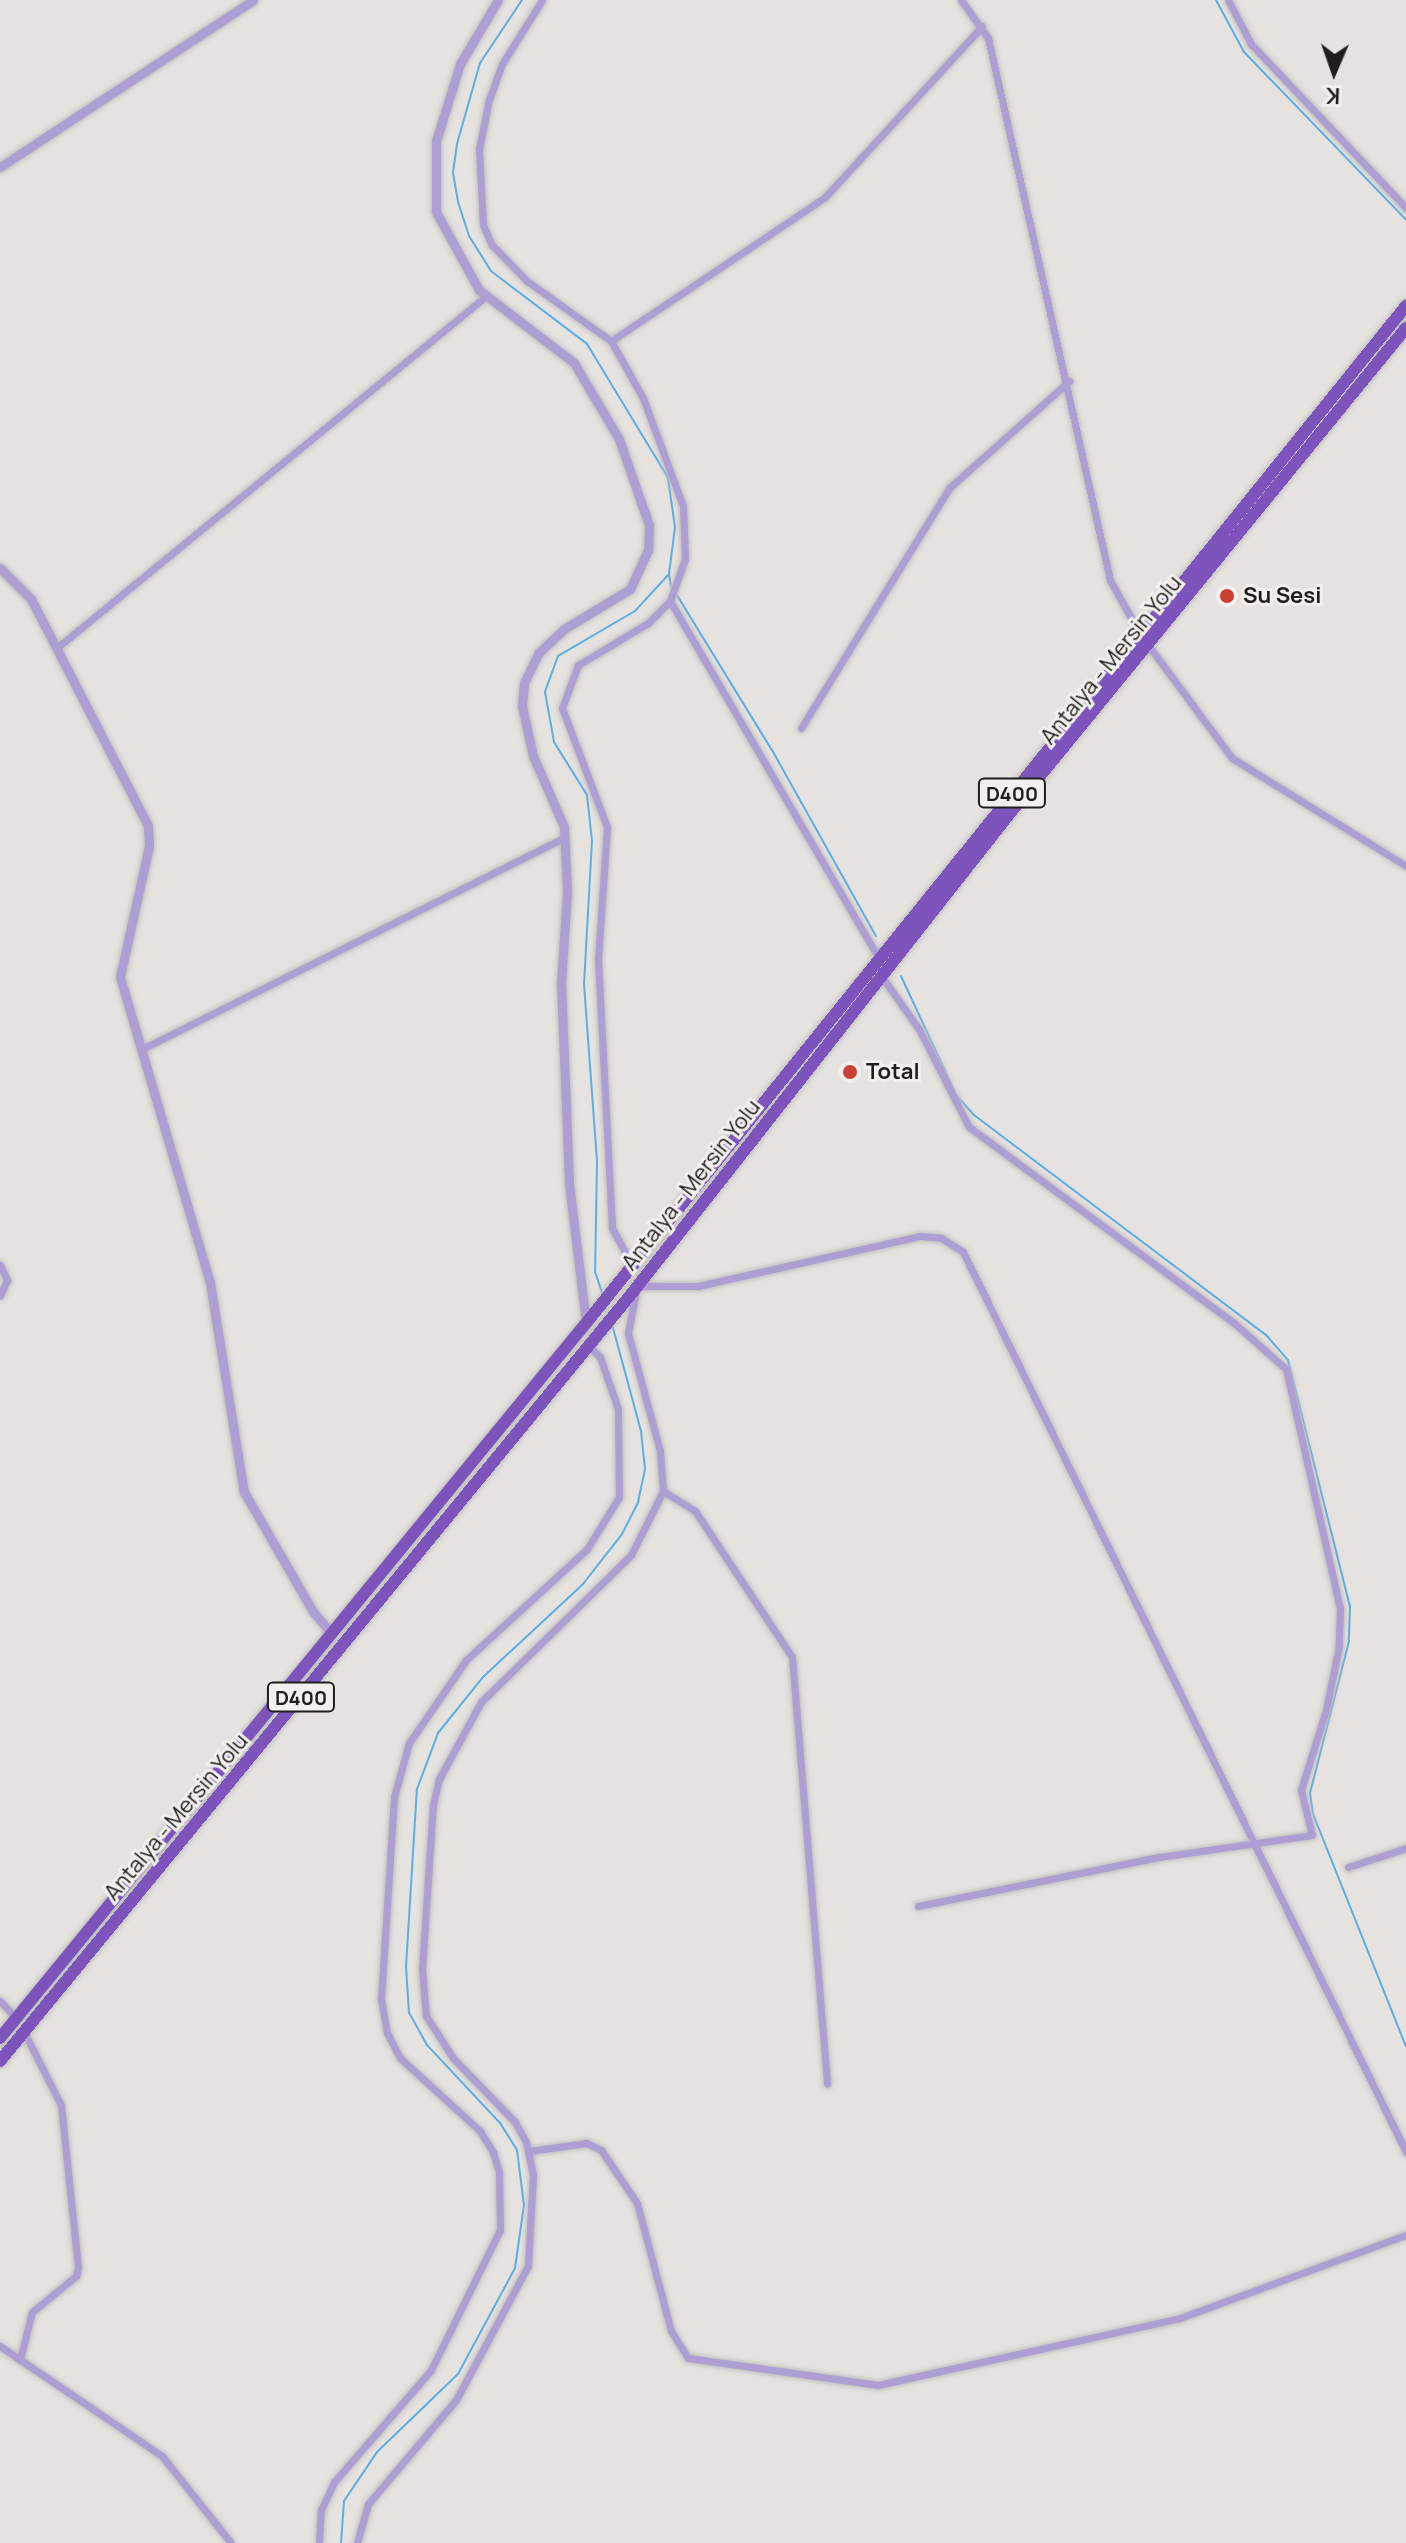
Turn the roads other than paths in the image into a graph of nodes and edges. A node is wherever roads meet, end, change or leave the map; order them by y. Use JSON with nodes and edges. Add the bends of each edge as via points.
{"nodes":[{"id":1,"x":253,"y":0,"type":"edge"},
{"id":2,"x":498,"y":0,"type":"edge"},
{"id":3,"x":542,"y":0,"type":"edge"},
{"id":4,"x":961,"y":0,"type":"edge"},
{"id":5,"x":1228,"y":0,"type":"edge"},
{"id":6,"x":982,"y":26,"type":"junction"},
{"id":7,"x":0,"y":167,"type":"edge"},
{"id":8,"x":1406,"y":208,"type":"edge"},
{"id":9,"x":486,"y":296,"type":"junction"},
{"id":10,"x":1406,"y":306,"type":"edge"},
{"id":11,"x":1406,"y":328,"type":"edge"},
{"id":12,"x":611,"y":341,"type":"junction"},
{"id":13,"x":1069,"y":381,"type":"junction"},
{"id":14,"x":0,"y":568,"type":"edge"},
{"id":15,"x":670,"y":601,"type":"junction"},
{"id":16,"x":1140,"y":634,"type":"junction"},
{"id":17,"x":1148,"y":645,"type":"junction"},
{"id":18,"x":58,"y":647,"type":"junction"},
{"id":19,"x":801,"y":728,"type":"dead end"},
{"id":20,"x":565,"y":837,"type":"junction"},
{"id":21,"x":1406,"y":866,"type":"edge"},
{"id":22,"x":879,"y":959,"type":"junction"},
{"id":23,"x":882,"y":977,"type":"junction"},
{"id":24,"x":142,"y":1049,"type":"junction"},
{"id":25,"x":0,"y":1265,"type":"edge"},
{"id":26,"x":632,"y":1265,"type":"junction"},
{"id":27,"x":633,"y":1292,"type":"junction"},
{"id":28,"x":0,"y":1296,"type":"edge"},
{"id":29,"x":589,"y":1319,"type":"junction"},
{"id":30,"x":589,"y":1346,"type":"junction"},
{"id":31,"x":663,"y":1491,"type":"junction"},
{"id":32,"x":332,"y":1634,"type":"junction"},
{"id":33,"x":1254,"y":1841,"type":"junction"},
{"id":34,"x":1406,"y":1848,"type":"edge"},
{"id":35,"x":1348,"y":1867,"type":"dead end"},
{"id":36,"x":918,"y":1906,"type":"dead end"},
{"id":37,"x":0,"y":2001,"type":"edge"},
{"id":38,"x":16,"y":2018,"type":"junction"},
{"id":39,"x":24,"y":2032,"type":"junction"},
{"id":40,"x":0,"y":2038,"type":"edge"},
{"id":41,"x":0,"y":2061,"type":"edge"},
{"id":42,"x":827,"y":2084,"type":"dead end"},
{"id":43,"x":529,"y":2151,"type":"junction"},
{"id":44,"x":1406,"y":2152,"type":"edge"},
{"id":45,"x":1406,"y":2235,"type":"edge"},
{"id":46,"x":0,"y":2346,"type":"edge"},
{"id":47,"x":20,"y":2360,"type":"junction"},
{"id":48,"x":231,"y":2543,"type":"edge"},
{"id":49,"x":319,"y":2543,"type":"edge"},
{"id":50,"x":357,"y":2543,"type":"edge"}],
"edges":[{"from":1,"to":7,"type":"street"},
{"from":2,"to":9,"type":"street","via":[[460,64],[436,141],[434,184],[436,212],[447,237]]},
{"from":3,"to":12,"type":"street","via":[[502,64],[489,99],[479,149],[480,213],[492,245],[506,263]]},
{"from":4,"to":6,"type":"street"},
{"from":5,"to":8,"type":"street","via":[[1251,44]]},
{"from":6,"to":12,"type":"street","via":[[825,197]]},
{"from":6,"to":13,"type":"street"},
{"from":9,"to":18,"type":"street"},
{"from":9,"to":20,"type":"street","via":[[574,363],[619,439],[649,525],[648,550],[630,589],[564,629],[539,652],[524,683],[522,706],[533,756],[555,797]]},
{"from":10,"to":16,"type":"highway","name":"Antalya - Mersin Yolu","number":"D400"},
{"from":11,"to":17,"type":"highway","name":"Antalya - Mersin Yolu","number":"D400"},
{"from":12,"to":15,"type":"street","via":[[643,398],[683,506],[685,559]]},
{"from":13,"to":16,"type":"street","via":[[1110,580]]},
{"from":13,"to":19,"type":"street","via":[[949,488]]},
{"from":14,"to":18,"type":"street","via":[[31,599]]},
{"from":15,"to":22,"type":"street"},
{"from":15,"to":26,"type":"street","via":[[648,623],[578,665],[562,708],[607,827],[598,960],[612,1228]]},
{"from":16,"to":17,"type":"highway"},
{"from":16,"to":22,"type":"highway","name":"Antalya - Mersin Yolu","number":"D400"},
{"from":17,"to":21,"type":"street","via":[[1232,758]]},
{"from":17,"to":23,"type":"highway","name":"Antalya - Mersin Yolu","number":"D400"},
{"from":18,"to":24,"type":"street","via":[[148,826],[149,846],[120,977]]},
{"from":20,"to":24,"type":"street"},
{"from":20,"to":29,"type":"street","via":[[567,891],[561,944],[569,1184]]},
{"from":22,"to":26,"type":"highway","name":"Antalya - Mersin Yolu","number":"D400"},
{"from":23,"to":27,"type":"highway","name":"Antalya - Mersin Yolu","number":"D400"},
{"from":23,"to":33,"type":"street","via":[[919,1029],[969,1127],[1234,1323],[1286,1369],[1336,1589],[1339,1646],[1301,1790],[1312,1835]]},
{"from":24,"to":32,"type":"street","via":[[210,1283],[244,1492],[314,1613]]},
{"from":25,"to":28,"type":"street","via":[[7,1280]]},
{"from":26,"to":29,"type":"highway","name":"Antalya - Mersin Yolu","number":"D400"},
{"from":27,"to":30,"type":"highway","name":"Antalya - Mersin Yolu","number":"D400"},
{"from":27,"to":31,"type":"street","via":[[628,1333],[660,1451]]},
{"from":27,"to":33,"type":"street","via":[[698,1286],[920,1236],[941,1238],[963,1252]]},
{"from":29,"to":32,"type":"highway","name":"Antalya - Mersin Yolu","number":"D400"},
{"from":30,"to":39,"type":"highway","name":"Antalya - Mersin Yolu","number":"D400"},
{"from":30,"to":49,"type":"street","via":[[600,1357],[618,1409],[623,1444],[619,1497],[587,1549],[466,1660],[409,1743],[394,1797],[381,1999],[387,2033],[400,2058],[480,2131],[493,2152],[499,2172],[500,2230],[431,2370],[334,2482],[321,2510]]},
{"from":31,"to":42,"type":"street","via":[[695,1511],[792,1657]]},
{"from":31,"to":43,"type":"street","via":[[631,1555],[481,1702],[439,1779],[433,1805],[422,1969],[426,2016],[453,2058],[515,2122]]},
{"from":32,"to":38,"type":"highway","name":"Antalya - Mersin Yolu","number":"D400"},
{"from":33,"to":36,"type":"street"},
{"from":33,"to":44,"type":"street"},
{"from":34,"to":35,"type":"street"},
{"from":37,"to":38,"type":"street"},
{"from":38,"to":40,"type":"highway","name":"Antalya - Mersin Yolu","number":"D400"},
{"from":39,"to":41,"type":"highway","name":"Antalya - Mersin Yolu","number":"D400"},
{"from":39,"to":47,"type":"street","via":[[61,2105],[78,2267],[76,2276],[32,2312]]},
{"from":43,"to":45,"type":"street","via":[[586,2143],[601,2150],[637,2203],[671,2331],[688,2358],[878,2385],[1180,2318]]},
{"from":43,"to":50,"type":"street","via":[[533,2175],[528,2266],[456,2400],[368,2504]]},
{"from":46,"to":47,"type":"street"},
{"from":47,"to":48,"type":"street","via":[[162,2456]]}]}
